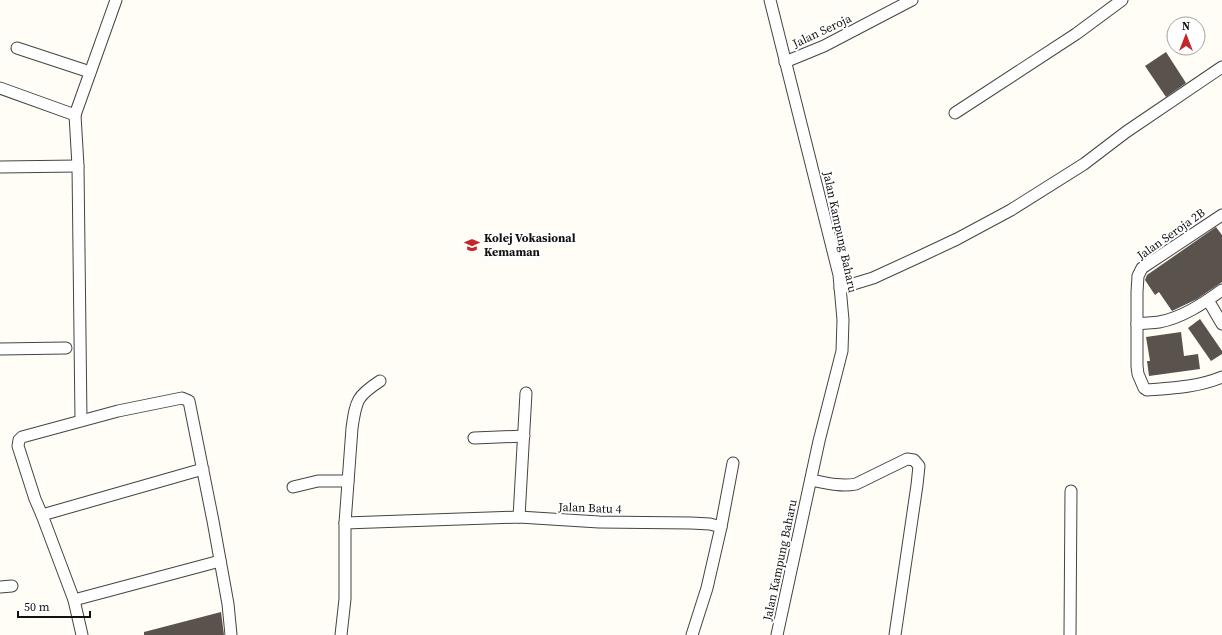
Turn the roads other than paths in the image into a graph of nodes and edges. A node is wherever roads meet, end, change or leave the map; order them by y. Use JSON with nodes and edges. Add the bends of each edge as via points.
{"nodes":[{"id":1,"x":116,"y":0,"type":"edge"},
{"id":2,"x":770,"y":0,"type":"edge"},
{"id":3,"x":912,"y":0,"type":"edge"},
{"id":4,"x":1122,"y":0,"type":"edge"},
{"id":5,"x":17,"y":48,"type":"dead end"},
{"id":6,"x":785,"y":62,"type":"junction"},
{"id":7,"x":1222,"y":67,"type":"edge"},
{"id":8,"x":90,"y":72,"type":"junction"},
{"id":9,"x":0,"y":88,"type":"edge"},
{"id":10,"x":955,"y":113,"type":"dead end"},
{"id":11,"x":75,"y":115,"type":"junction"},
{"id":12,"x":0,"y":166,"type":"edge"},
{"id":13,"x":78,"y":166,"type":"junction"},
{"id":14,"x":1222,"y":215,"type":"edge"},
{"id":15,"x":840,"y":288,"type":"junction"},
{"id":16,"x":1222,"y":290,"type":"edge"},
{"id":17,"x":1208,"y":300,"type":"junction"},
{"id":18,"x":1137,"y":324,"type":"junction"},
{"id":19,"x":1222,"y":324,"type":"edge"},
{"id":20,"x":66,"y":348,"type":"dead end"},
{"id":21,"x":0,"y":349,"type":"edge"},
{"id":22,"x":1222,"y":377,"type":"edge"},
{"id":23,"x":380,"y":381,"type":"dead end"},
{"id":24,"x":526,"y":393,"type":"dead end"},
{"id":25,"x":81,"y":420,"type":"junction"},
{"id":26,"x":524,"y":436,"type":"junction"},
{"id":27,"x":474,"y":438,"type":"dead end"},
{"id":28,"x":733,"y":463,"type":"dead end"},
{"id":29,"x":203,"y":469,"type":"junction"},
{"id":30,"x":811,"y":480,"type":"junction"},
{"id":31,"x":348,"y":481,"type":"junction"},
{"id":32,"x":293,"y":487,"type":"dead end"},
{"id":33,"x":1071,"y":491,"type":"dead end"},
{"id":34,"x":42,"y":515,"type":"junction"},
{"id":35,"x":519,"y":517,"type":"junction"},
{"id":36,"x":345,"y":523,"type":"junction"},
{"id":37,"x":721,"y":527,"type":"junction"},
{"id":38,"x":220,"y":561,"type":"junction"},
{"id":39,"x":12,"y":586,"type":"dead end"},
{"id":40,"x":0,"y":587,"type":"edge"},
{"id":41,"x":74,"y":600,"type":"junction"},
{"id":42,"x":82,"y":635,"type":"edge"},
{"id":43,"x":231,"y":635,"type":"edge"},
{"id":44,"x":341,"y":635,"type":"edge"},
{"id":45,"x":692,"y":635,"type":"edge"},
{"id":46,"x":777,"y":635,"type":"edge"},
{"id":47,"x":894,"y":635,"type":"edge"},
{"id":48,"x":1070,"y":635,"type":"edge"}],
"edges":[{"from":1,"to":8,"type":"street"},
{"from":2,"to":6,"type":"street","name":"Jalan Kampung Baharu"},
{"from":3,"to":6,"type":"street","name":"Jalan Seroja","via":[[831,42]]},
{"from":4,"to":10,"type":"street","via":[[1076,34]]},
{"from":5,"to":8,"type":"street"},
{"from":6,"to":15,"type":"street","name":"Jalan Kampung Baharu","via":[[839,275]]},
{"from":7,"to":15,"type":"street","via":[[1126,132],[1084,164],[1011,210],[923,256],[873,278]]},
{"from":8,"to":11,"type":"street"},
{"from":9,"to":11,"type":"street"},
{"from":11,"to":13,"type":"street"},
{"from":12,"to":13,"type":"street"},
{"from":13,"to":25,"type":"street"},
{"from":14,"to":18,"type":"street","name":"Jalan Seroja 2B","via":[[1142,268],[1138,276]]},
{"from":15,"to":30,"type":"street","name":"Jalan Kampung Baharu","via":[[842,351]]},
{"from":16,"to":17,"type":"street"},
{"from":17,"to":18,"type":"street","via":[[1173,318]]},
{"from":17,"to":19,"type":"street"},
{"from":18,"to":22,"type":"street","via":[[1137,366],[1145,390],[1180,388]]},
{"from":20,"to":21,"type":"street"},
{"from":23,"to":31,"type":"street","via":[[364,391],[354,412]]},
{"from":24,"to":26,"type":"street"},
{"from":25,"to":29,"type":"street","via":[[185,398],[190,402]]},
{"from":25,"to":34,"type":"street","via":[[19,440],[18,446]]},
{"from":26,"to":27,"type":"street"},
{"from":26,"to":35,"type":"street"},
{"from":28,"to":37,"type":"street"},
{"from":29,"to":34,"type":"street"},
{"from":29,"to":38,"type":"street"},
{"from":30,"to":46,"type":"street","name":"Jalan Kampung Baharu"},
{"from":30,"to":47,"type":"street","via":[[851,485],[907,459],[914,460],[919,466]]},
{"from":31,"to":32,"type":"street","via":[[318,481]]},
{"from":31,"to":36,"type":"street"},
{"from":33,"to":48,"type":"street"},
{"from":34,"to":41,"type":"street"},
{"from":35,"to":36,"type":"street","name":"Jalan Batu 4"},
{"from":35,"to":37,"type":"street","name":"Jalan Batu 4","via":[[599,522],[691,523]]},
{"from":36,"to":44,"type":"street","via":[[345,599]]},
{"from":37,"to":45,"type":"street","via":[[707,588]]},
{"from":38,"to":41,"type":"street"},
{"from":38,"to":43,"type":"street"},
{"from":39,"to":40,"type":"street"},
{"from":41,"to":42,"type":"street"}]}
